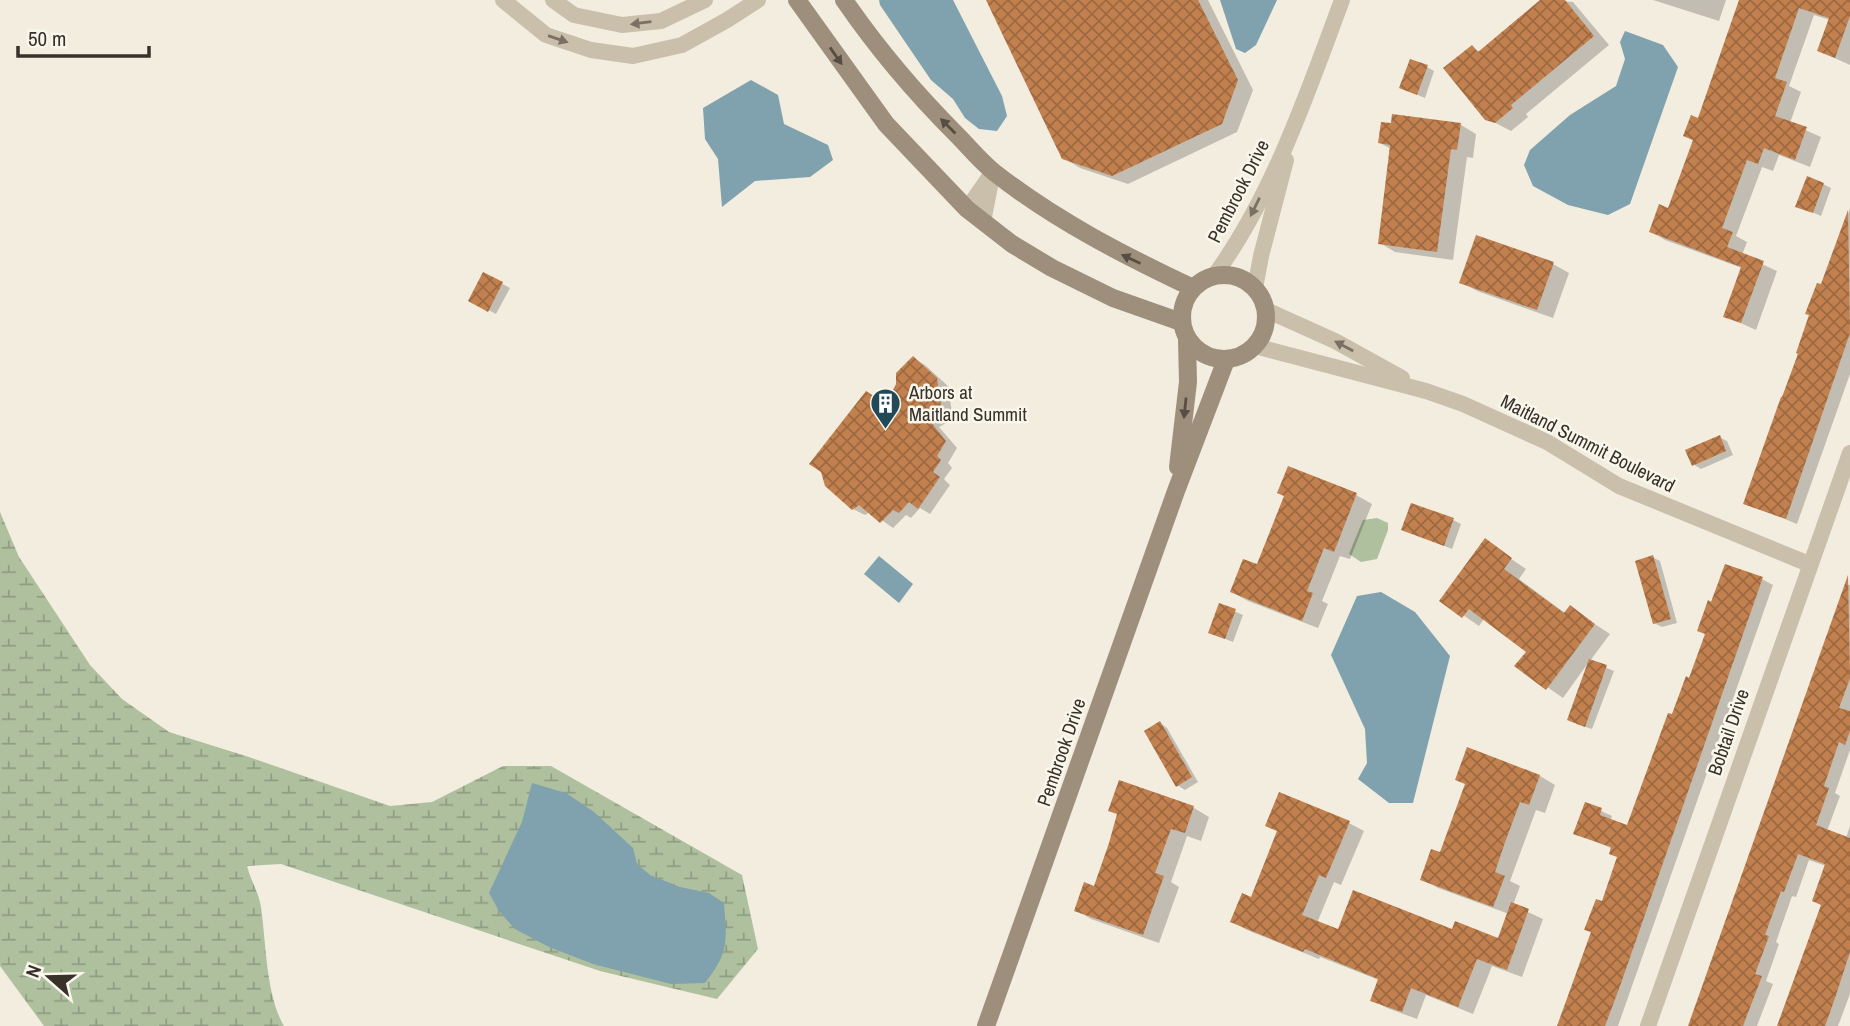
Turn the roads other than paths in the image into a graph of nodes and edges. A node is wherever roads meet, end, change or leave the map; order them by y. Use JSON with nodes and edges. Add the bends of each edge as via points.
{"nodes":[{"id":1,"x":503,"y":0,"type":"edge"},
{"id":2,"x":553,"y":0,"type":"edge"},
{"id":3,"x":705,"y":0,"type":"edge"},
{"id":4,"x":758,"y":0,"type":"edge"},
{"id":5,"x":797,"y":0,"type":"edge"},
{"id":6,"x":844,"y":0,"type":"edge"},
{"id":7,"x":1342,"y":0,"type":"edge"},
{"id":8,"x":1296,"y":123,"type":"junction"},
{"id":9,"x":993,"y":171,"type":"junction"},
{"id":10,"x":967,"y":209,"type":"junction"},
{"id":11,"x":982,"y":222,"type":"junction"},
{"id":12,"x":1214,"y":276,"type":"junction"},
{"id":13,"x":1193,"y":288,"type":"junction"},
{"id":14,"x":1255,"y":288,"type":"junction"},
{"id":15,"x":1266,"y":310,"type":"junction"},
{"id":16,"x":1181,"y":322,"type":"junction"},
{"id":17,"x":1187,"y":340,"type":"junction"},
{"id":18,"x":1255,"y":346,"type":"junction"},
{"id":19,"x":1226,"y":360,"type":"junction"},
{"id":20,"x":1426,"y":391,"type":"junction"},
{"id":21,"x":1850,"y":453,"type":"edge"},
{"id":22,"x":1175,"y":491,"type":"junction"},
{"id":23,"x":1810,"y":564,"type":"junction"},
{"id":24,"x":986,"y":1026,"type":"edge"},
{"id":25,"x":1648,"y":1026,"type":"edge"}],
"edges":[{"from":1,"to":4,"type":"street","one_way":true,"via":[[546,35],[591,50],[633,57],[682,45]]},
{"from":3,"to":2,"type":"street","one_way":true,"via":[[661,21],[622,25],[574,15]]},
{"from":5,"to":10,"type":"street","one_way":true,"via":[[886,124]]},
{"from":9,"to":6,"type":"street","one_way":true,"via":[[911,88]]},
{"from":7,"to":8,"type":"street","name":"Pembrook Drive"},
{"from":8,"to":12,"type":"street","name":"Pembrook Drive","one_way":true,"via":[[1236,246]]},
{"from":8,"to":14,"type":"street","name":"Pembrook Drive"},
{"from":9,"to":10,"type":"street"},
{"from":9,"to":11,"type":"street"},
{"from":13,"to":9,"type":"street","one_way":true,"via":[[1118,253]]},
{"from":10,"to":11,"type":"street"},
{"from":11,"to":16,"type":"street","via":[[1052,268],[1113,298]]},
{"from":12,"to":13,"type":"street"},
{"from":12,"to":14,"type":"street","via":[[1243,279]]},
{"from":13,"to":16,"type":"street","via":[[1185,300]]},
{"from":14,"to":15,"type":"street"},
{"from":15,"to":18,"type":"street","via":[[1263,333]]},
{"from":20,"to":15,"type":"street","name":"Maitland Summit Boulevard","one_way":true,"via":[[1335,341]]},
{"from":16,"to":17,"type":"street"},
{"from":17,"to":19,"type":"street","via":[[1198,352]]},
{"from":17,"to":22,"type":"street","name":"Pembrook Drive","one_way":true,"via":[[1188,382]]},
{"from":18,"to":19,"type":"street","via":[[1241,357]]},
{"from":18,"to":20,"type":"street","name":"Maitland Summit Boulevard"},
{"from":19,"to":22,"type":"street","name":"Pembrook Drive"},
{"from":20,"to":23,"type":"street","name":"Maitland Summit Boulevard","via":[[1547,442],[1619,486]]},
{"from":21,"to":23,"type":"street","name":"Bobtail Drive"},
{"from":22,"to":24,"type":"street","name":"Pembrook Drive"},
{"from":23,"to":25,"type":"street","name":"Bobtail Drive"}]}
